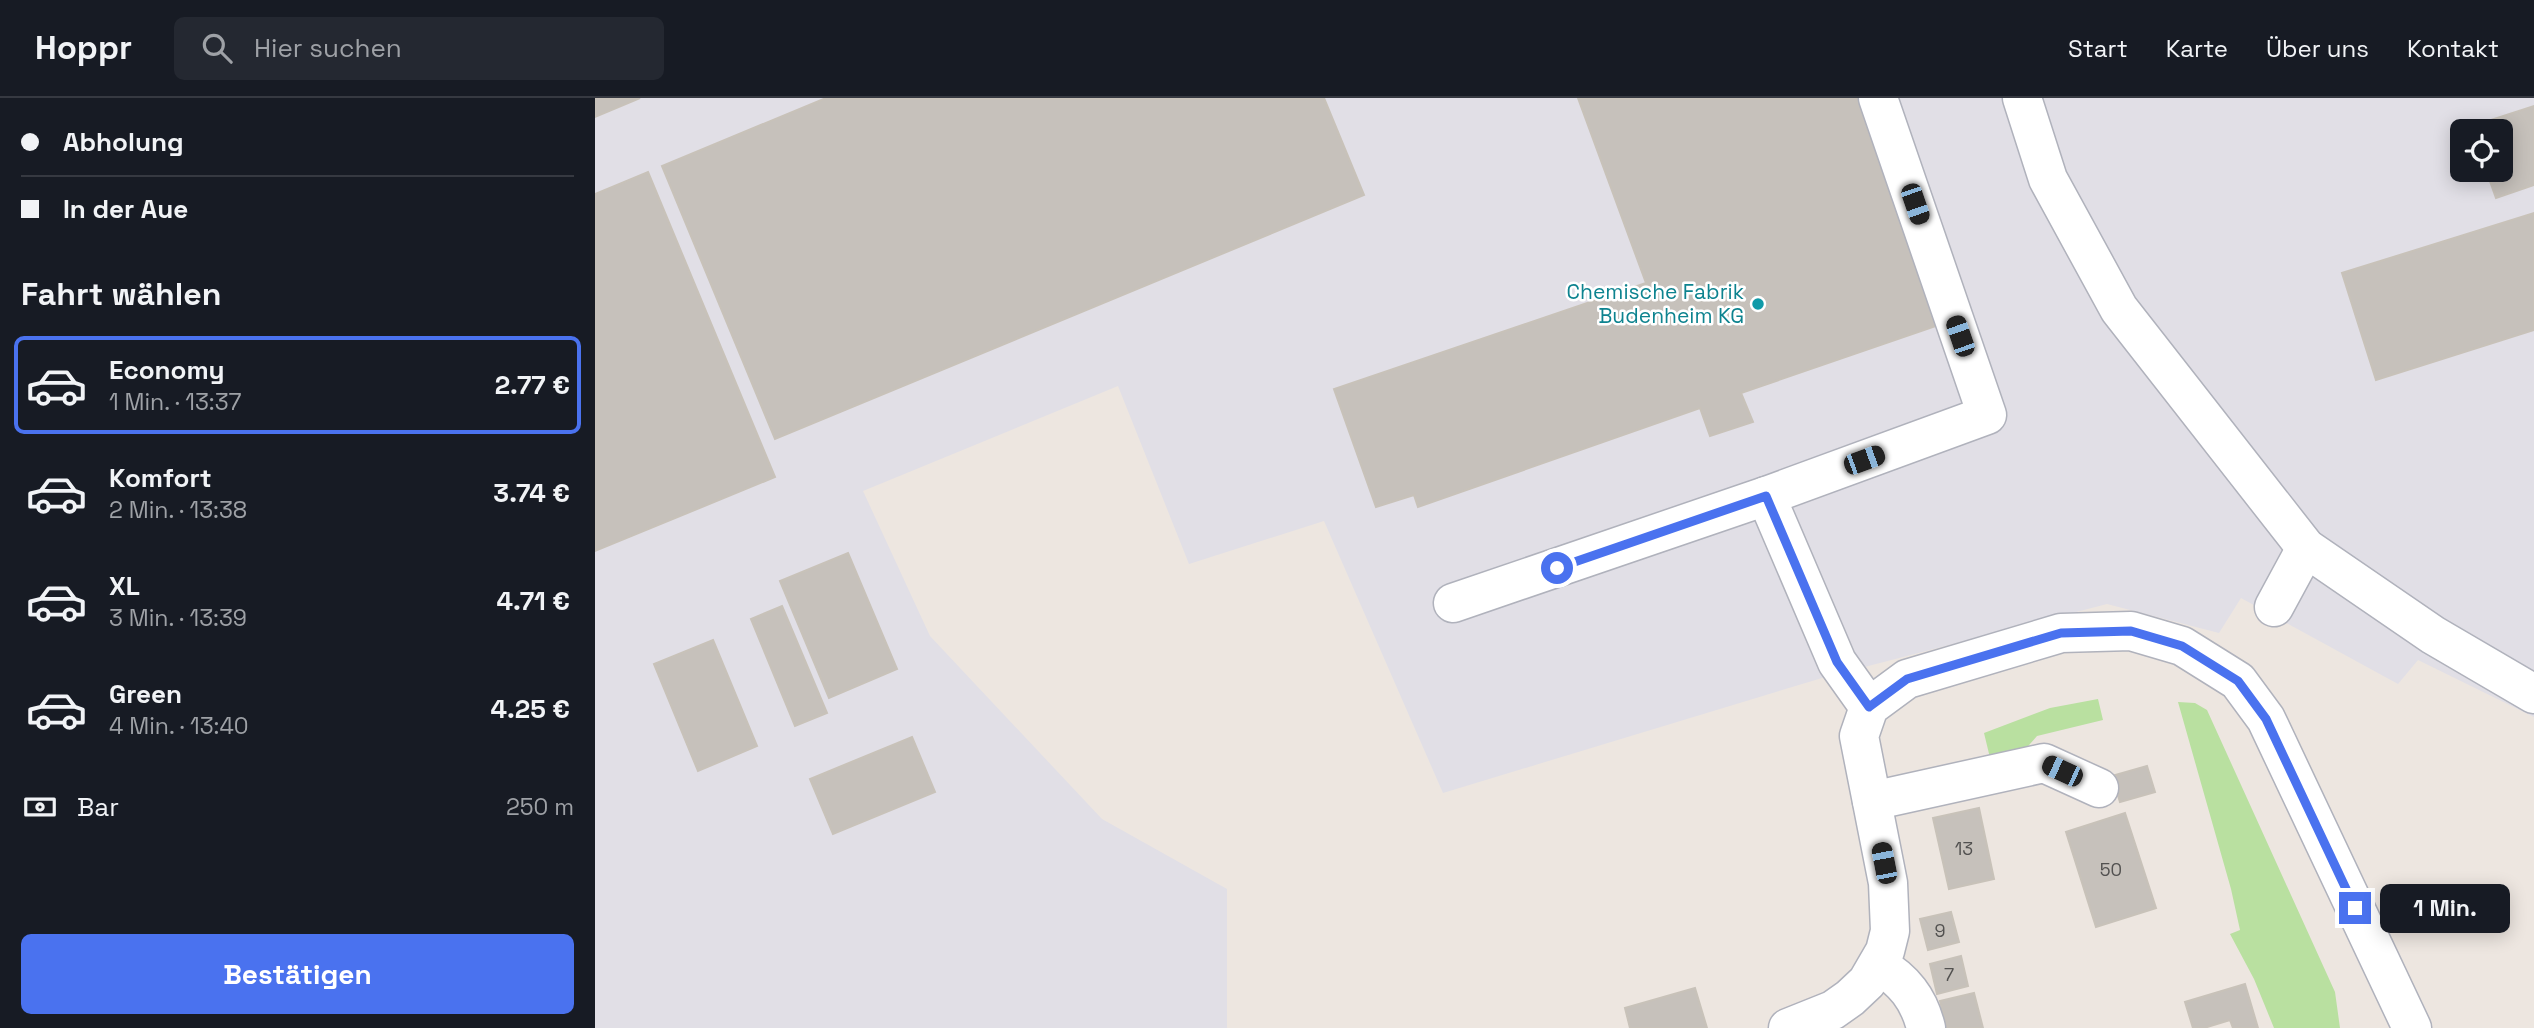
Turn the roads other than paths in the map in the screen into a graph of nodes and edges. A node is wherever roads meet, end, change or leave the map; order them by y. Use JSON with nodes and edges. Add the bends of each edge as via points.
{"nodes":[{"id":1,"x":1878,"y":98,"type":"edge"},
{"id":2,"x":2022,"y":98,"type":"edge"},
{"id":3,"x":1766,"y":496,"type":"junction"},
{"id":4,"x":2306,"y":548,"type":"junction"},
{"id":5,"x":1453,"y":603,"type":"dead end"},
{"id":6,"x":2274,"y":607,"type":"dead end"},
{"id":7,"x":2534,"y":694,"type":"edge"},
{"id":8,"x":1864,"y":722,"type":"junction"},
{"id":9,"x":2099,"y":788,"type":"dead end"},
{"id":10,"x":1872,"y":801,"type":"junction"},
{"id":11,"x":1878,"y":965,"type":"junction"},
{"id":12,"x":1789,"y":1028,"type":"edge"},
{"id":13,"x":1926,"y":1028,"type":"edge"},
{"id":14,"x":2412,"y":1028,"type":"edge"}],
"edges":[{"from":1,"to":3,"type":"street","via":[[1987,415]]},
{"from":2,"to":4,"type":"street","via":[[2048,179],[2119,309]]},
{"from":3,"to":5,"type":"street"},
{"from":3,"to":8,"type":"street"},
{"from":4,"to":6,"type":"street"},
{"from":4,"to":7,"type":"street","via":[[2433,635]]},
{"from":8,"to":10,"type":"street"},
{"from":8,"to":14,"type":"street","via":[[1907,679],[2061,633],[2131,631],[2182,646],[2238,681],[2266,719]]},
{"from":9,"to":10,"type":"street","via":[[2044,763]]},
{"from":10,"to":11,"type":"street","via":[[1890,910],[1890,931]]},
{"from":11,"to":12,"type":"street","via":[[1867,982],[1833,1010]]},
{"from":11,"to":13,"type":"street","via":[[1913,995]]}]}
